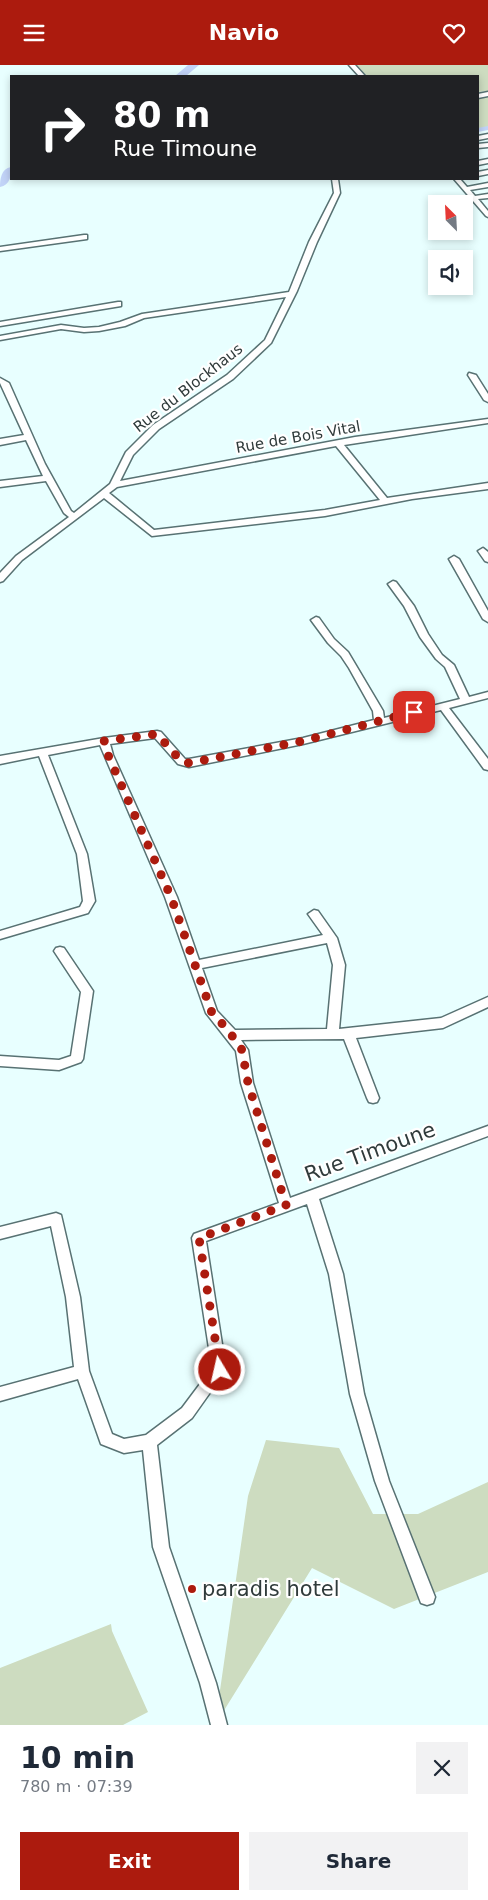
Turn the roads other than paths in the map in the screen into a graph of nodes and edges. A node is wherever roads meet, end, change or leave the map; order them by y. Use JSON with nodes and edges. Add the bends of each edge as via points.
{"nodes":[{"id":1,"x":352,"y":65,"type":"edge"},
{"id":2,"x":361,"y":75,"type":"edge"},
{"id":3,"x":335,"y":180,"type":"edge"},
{"id":4,"x":458,"y":180,"type":"edge"},
{"id":5,"x":488,"y":185,"type":"edge"},
{"id":6,"x":465,"y":189,"type":"junction"},
{"id":7,"x":470,"y":195,"type":"edge"},
{"id":8,"x":488,"y":196,"type":"edge"},
{"id":9,"x":473,"y":198,"type":"joint"},
{"id":10,"x":484,"y":206,"type":"edge"},
{"id":11,"x":488,"y":215,"type":"edge"},
{"id":12,"x":84,"y":237,"type":"dead end"},
{"id":13,"x":0,"y":249,"type":"edge"},
{"id":14,"x":292,"y":294,"type":"junction"},
{"id":15,"x":118,"y":304,"type":"dead end"},
{"id":16,"x":0,"y":324,"type":"edge"},
{"id":17,"x":0,"y":338,"type":"edge"},
{"id":18,"x":472,"y":375,"type":"dead end"},
{"id":19,"x":0,"y":380,"type":"edge"},
{"id":20,"x":488,"y":400,"type":"edge"},
{"id":21,"x":488,"y":421,"type":"edge"},
{"id":22,"x":29,"y":437,"type":"junction"},
{"id":23,"x":0,"y":442,"type":"edge"},
{"id":24,"x":338,"y":443,"type":"junction"},
{"id":25,"x":49,"y":478,"type":"junction"},
{"id":26,"x":0,"y":484,"type":"edge"},
{"id":27,"x":114,"y":485,"type":"junction"},
{"id":28,"x":488,"y":486,"type":"edge"},
{"id":29,"x":104,"y":493,"type":"junction"},
{"id":30,"x":386,"y":501,"type":"junction"},
{"id":31,"x":75,"y":517,"type":"junction"},
{"id":32,"x":454,"y":559,"type":"dead end"},
{"id":33,"x":0,"y":579,"type":"edge"},
{"id":34,"x":393,"y":584,"type":"dead end"},
{"id":35,"x":488,"y":619,"type":"edge"},
{"id":36,"x":316,"y":620,"type":"dead end"},
{"id":37,"x":488,"y":695,"type":"edge"},
{"id":38,"x":465,"y":699,"type":"junction"},
{"id":39,"x":442,"y":705,"type":"junction"},
{"id":40,"x":379,"y":722,"type":"junction"},
{"id":41,"x":104,"y":741,"type":"junction"},
{"id":42,"x":42,"y":752,"type":"junction"},
{"id":43,"x":0,"y":760,"type":"edge"},
{"id":44,"x":488,"y":766,"type":"edge"},
{"id":45,"x":314,"y":914,"type":"dead end"},
{"id":46,"x":0,"y":935,"type":"edge"},
{"id":47,"x":331,"y":938,"type":"junction"},
{"id":48,"x":60,"y":951,"type":"dead end"},
{"id":49,"x":195,"y":965,"type":"junction"},
{"id":50,"x":488,"y":1002,"type":"edge"},
{"id":51,"x":333,"y":1034,"type":"junction"},
{"id":52,"x":348,"y":1034,"type":"junction"},
{"id":53,"x":232,"y":1035,"type":"junction"},
{"id":54,"x":0,"y":1061,"type":"edge"},
{"id":55,"x":373,"y":1098,"type":"dead end"},
{"id":56,"x":488,"y":1131,"type":"edge"},
{"id":57,"x":311,"y":1196,"type":"junction"},
{"id":58,"x":286,"y":1205,"type":"junction"},
{"id":59,"x":0,"y":1233,"type":"edge"},
{"id":60,"x":82,"y":1371,"type":"junction"},
{"id":61,"x":0,"y":1395,"type":"edge"},
{"id":62,"x":149,"y":1443,"type":"junction"},
{"id":63,"x":427,"y":1597,"type":"dead end"},
{"id":64,"x":219,"y":1725,"type":"edge"}],
"edges":[{"from":1,"to":2,"type":"street"},
{"from":3,"to":14,"type":"street","name":"Rue du Blockhaus","via":[[337,193]]},
{"from":4,"to":6,"type":"street"},
{"from":5,"to":6,"type":"street"},
{"from":6,"to":7,"type":"street"},
{"from":8,"to":9,"type":"street"},
{"from":9,"to":10,"type":"street"},
{"from":10,"to":11,"type":"street"},
{"from":12,"to":13,"type":"street"},
{"from":14,"to":17,"type":"street","via":[[142,316],[99,329],[54,328]]},
{"from":14,"to":27,"type":"street","name":"Rue du Blockhaus","via":[[268,341],[230,377],[156,427],[128,454]]},
{"from":15,"to":16,"type":"street"},
{"from":18,"to":20,"type":"street"},
{"from":19,"to":22,"type":"street","via":[[6,383]]},
{"from":21,"to":24,"type":"street","name":"Rue de Bois Vital"},
{"from":22,"to":23,"type":"street"},
{"from":22,"to":25,"type":"street"},
{"from":24,"to":27,"type":"street","name":"Rue de Bois Vital"},
{"from":24,"to":30,"type":"street"},
{"from":25,"to":26,"type":"street"},
{"from":25,"to":31,"type":"street","via":[[68,513]]},
{"from":27,"to":29,"type":"street","name":"Rue du Blockhaus"},
{"from":28,"to":30,"type":"street"},
{"from":29,"to":30,"type":"street","via":[[152,533],[271,521]]},
{"from":29,"to":31,"type":"street","name":"Rue du Blockhaus"},
{"from":31,"to":33,"type":"street","name":"Rue du Blockhaus","via":[[19,559]]},
{"from":32,"to":35,"type":"street"},
{"from":34,"to":38,"type":"street","via":[[409,606],[423,635],[439,657],[450,665]]},
{"from":36,"to":40,"type":"street","via":[[354,668],[378,711]]},
{"from":37,"to":38,"type":"street"},
{"from":38,"to":39,"type":"street"},
{"from":39,"to":40,"type":"street"},
{"from":39,"to":44,"type":"street"},
{"from":40,"to":41,"type":"street","via":[[303,741],[189,763],[182,762],[157,734]]},
{"from":41,"to":42,"type":"street"},
{"from":41,"to":49,"type":"street","via":[[171,897]]},
{"from":42,"to":43,"type":"street"},
{"from":42,"to":46,"type":"street","via":[[82,854],[89,901],[84,910]]},
{"from":45,"to":47,"type":"street"},
{"from":47,"to":49,"type":"street"},
{"from":47,"to":51,"type":"street","via":[[339,965]]},
{"from":48,"to":54,"type":"street","via":[[87,991],[77,1059],[59,1065]]},
{"from":49,"to":53,"type":"street","via":[[212,1013]]},
{"from":50,"to":52,"type":"street","via":[[443,1023]]},
{"from":51,"to":52,"type":"street"},
{"from":51,"to":53,"type":"street"},
{"from":52,"to":55,"type":"street"},
{"from":53,"to":58,"type":"street","via":[[242,1050],[248,1083]]},
{"from":56,"to":57,"type":"street","name":"Rue Timoune"},
{"from":57,"to":58,"type":"street","name":"Rue Timoune"},
{"from":57,"to":63,"type":"street","via":[[336,1273],[357,1394],[382,1481]]},
{"from":58,"to":62,"type":"street","name":"Rue Timoune","via":[[199,1238],[220,1370],[187,1413]]},
{"from":59,"to":60,"type":"street","via":[[56,1219],[73,1297]]},
{"from":60,"to":61,"type":"street"},
{"from":60,"to":62,"type":"street","via":[[106,1439],[124,1445]]},
{"from":62,"to":64,"type":"street","via":[[161,1547],[208,1683]]}]}
